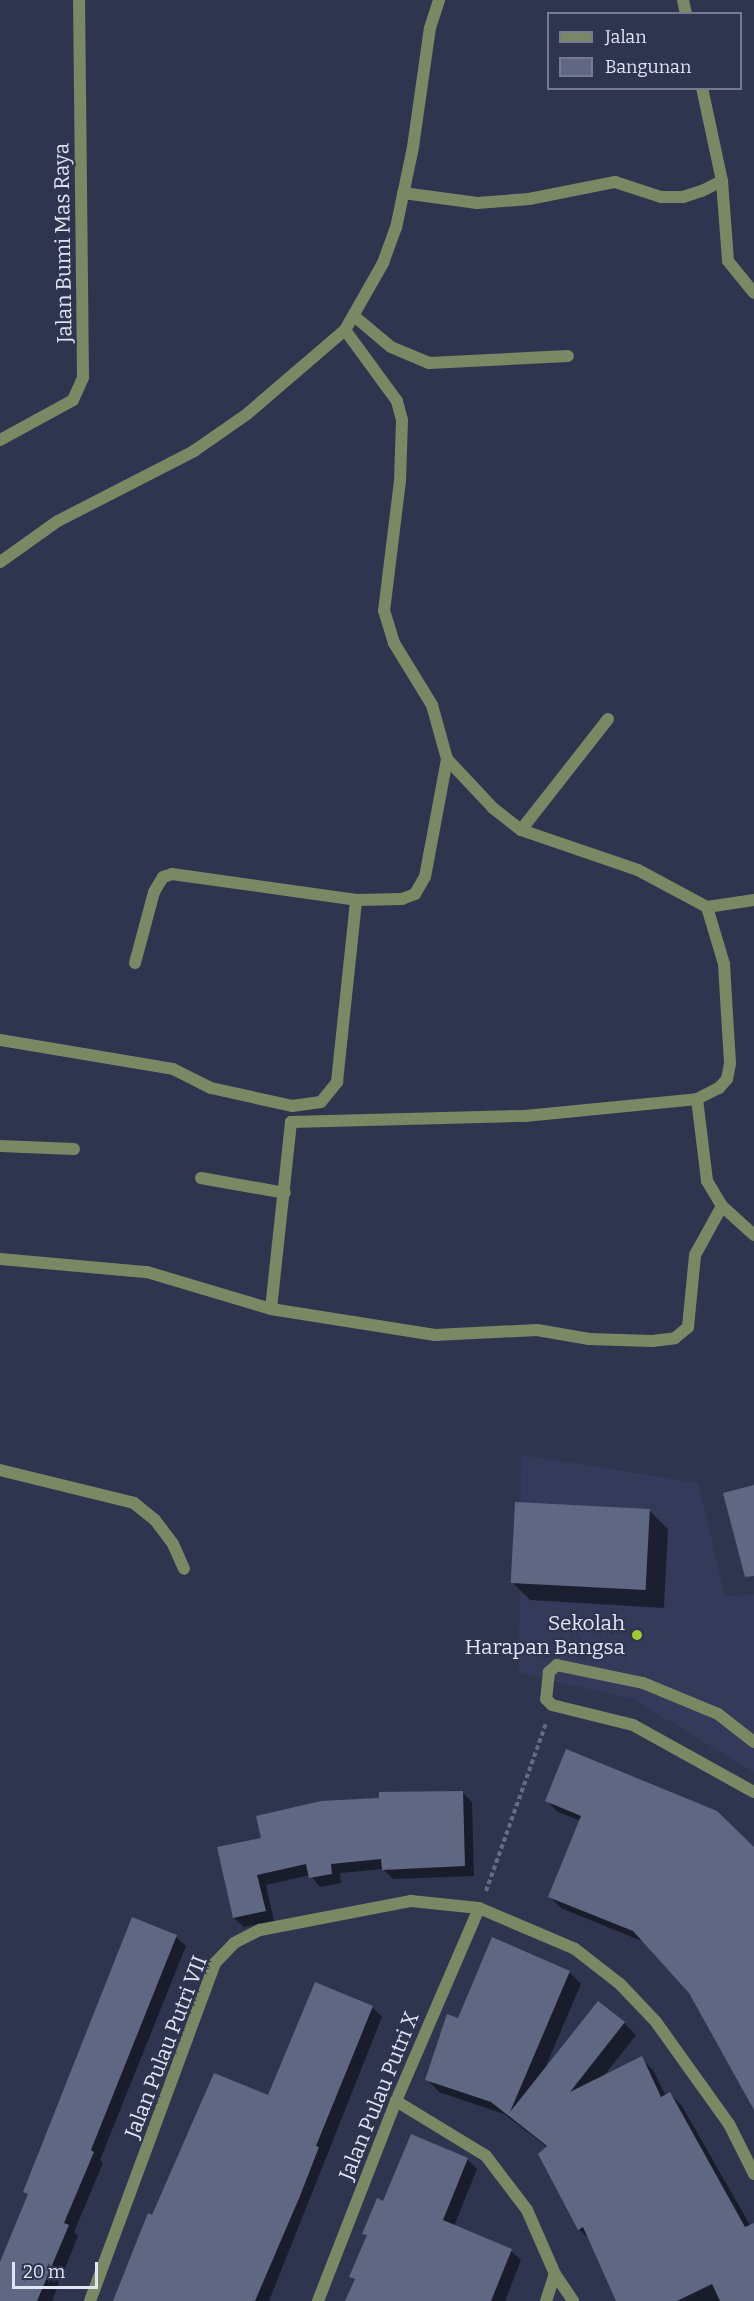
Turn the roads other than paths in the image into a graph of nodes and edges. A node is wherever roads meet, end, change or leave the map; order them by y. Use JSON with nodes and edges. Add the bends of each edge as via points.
{"nodes":[{"id":1,"x":80,"y":0,"type":"edge"},
{"id":2,"x":439,"y":0,"type":"edge"},
{"id":3,"x":702,"y":90,"type":"edge"},
{"id":4,"x":722,"y":182,"type":"junction"},
{"id":5,"x":403,"y":194,"type":"junction"},
{"id":6,"x":754,"y":293,"type":"edge"},
{"id":7,"x":354,"y":316,"type":"junction"},
{"id":8,"x":345,"y":330,"type":"junction"},
{"id":9,"x":568,"y":356,"type":"dead end"},
{"id":10,"x":0,"y":440,"type":"edge"},
{"id":11,"x":0,"y":562,"type":"edge"},
{"id":12,"x":608,"y":719,"type":"dead end"},
{"id":13,"x":447,"y":759,"type":"junction"},
{"id":14,"x":520,"y":830,"type":"junction"},
{"id":15,"x":356,"y":900,"type":"junction"},
{"id":16,"x":754,"y":900,"type":"edge"},
{"id":17,"x":707,"y":907,"type":"junction"},
{"id":18,"x":135,"y":963,"type":"dead end"},
{"id":19,"x":0,"y":1040,"type":"edge"},
{"id":20,"x":697,"y":1099,"type":"junction"},
{"id":21,"x":292,"y":1106,"type":"junction"},
{"id":22,"x":291,"y":1122,"type":"junction"},
{"id":23,"x":0,"y":1146,"type":"edge"},
{"id":24,"x":74,"y":1149,"type":"dead end"},
{"id":25,"x":201,"y":1178,"type":"dead end"},
{"id":26,"x":285,"y":1193,"type":"junction"},
{"id":27,"x":722,"y":1206,"type":"junction"},
{"id":28,"x":754,"y":1235,"type":"edge"},
{"id":29,"x":0,"y":1259,"type":"edge"},
{"id":30,"x":271,"y":1309,"type":"junction"},
{"id":31,"x":0,"y":1470,"type":"edge"},
{"id":32,"x":183,"y":1569,"type":"dead end"},
{"id":33,"x":754,"y":1742,"type":"edge"},
{"id":34,"x":754,"y":1792,"type":"edge"},
{"id":35,"x":479,"y":1908,"type":"junction"},
{"id":36,"x":396,"y":2101,"type":"junction"},
{"id":37,"x":754,"y":2174,"type":"edge"},
{"id":38,"x":555,"y":2274,"type":"junction"},
{"id":39,"x":90,"y":2301,"type":"edge"},
{"id":40,"x":318,"y":2301,"type":"edge"},
{"id":41,"x":546,"y":2301,"type":"edge"},
{"id":42,"x":573,"y":2301,"type":"edge"}],
"edges":[{"from":1,"to":10,"type":"street","name":"Jalan Bumi Mas Raya","via":[[83,378],[74,400]]},
{"from":2,"to":5,"type":"street","via":[[430,28]]},
{"from":3,"to":4,"type":"street"},
{"from":4,"to":5,"type":"street","via":[[683,197],[661,197],[615,182],[529,199],[477,202]]},
{"from":4,"to":6,"type":"street","via":[[728,261]]},
{"from":5,"to":7,"type":"street","via":[[383,263]]},
{"from":7,"to":8,"type":"street"},
{"from":7,"to":9,"type":"street","via":[[391,347],[429,363]]},
{"from":8,"to":11,"type":"street","via":[[247,414],[194,451],[58,521]]},
{"from":8,"to":13,"type":"street","via":[[397,401],[402,420],[400,482],[384,611],[394,643],[432,705]]},
{"from":12,"to":14,"type":"street"},
{"from":13,"to":14,"type":"street","via":[[493,808]]},
{"from":13,"to":15,"type":"street","via":[[425,877],[415,894],[402,899]]},
{"from":14,"to":17,"type":"street","via":[[638,870]]},
{"from":15,"to":18,"type":"street","via":[[172,874],[163,877],[154,892]]},
{"from":15,"to":21,"type":"street","via":[[337,1082],[321,1102]]},
{"from":16,"to":17,"type":"street"},
{"from":17,"to":20,"type":"street","via":[[724,964],[730,1063],[727,1078],[719,1088]]},
{"from":19,"to":21,"type":"street","via":[[173,1069],[211,1089]]},
{"from":20,"to":22,"type":"street","via":[[525,1116]]},
{"from":20,"to":27,"type":"street","via":[[706,1181]]},
{"from":21,"to":22,"type":"street"},
{"from":22,"to":26,"type":"street"},
{"from":23,"to":24,"type":"street"},
{"from":25,"to":26,"type":"street"},
{"from":26,"to":30,"type":"street"},
{"from":27,"to":28,"type":"street"},
{"from":27,"to":30,"type":"street","via":[[695,1255],[688,1328],[675,1338],[622,1342],[537,1330],[435,1335]]},
{"from":29,"to":30,"type":"street","via":[[147,1272]]},
{"from":31,"to":32,"type":"street","via":[[134,1503],[155,1520],[173,1544]]},
{"from":33,"to":34,"type":"street","via":[[718,1714],[644,1683],[557,1665],[549,1672],[546,1699],[552,1705],[633,1725]]},
{"from":35,"to":36,"type":"street","name":"Jalan Pulau Putri X"},
{"from":35,"to":37,"type":"street","name":"Jalan Pulau Putri VII","via":[[575,1949],[620,1984],[656,2022],[729,2124]]},
{"from":35,"to":39,"type":"street","name":"Jalan Pulau Putri VII","via":[[411,1901],[260,1930],[234,1943],[215,1963]]},
{"from":36,"to":38,"type":"street","via":[[486,2156],[527,2210]]},
{"from":36,"to":40,"type":"street","name":"Jalan Pulau Putri X"},
{"from":38,"to":41,"type":"street"},
{"from":38,"to":42,"type":"street"}]}
